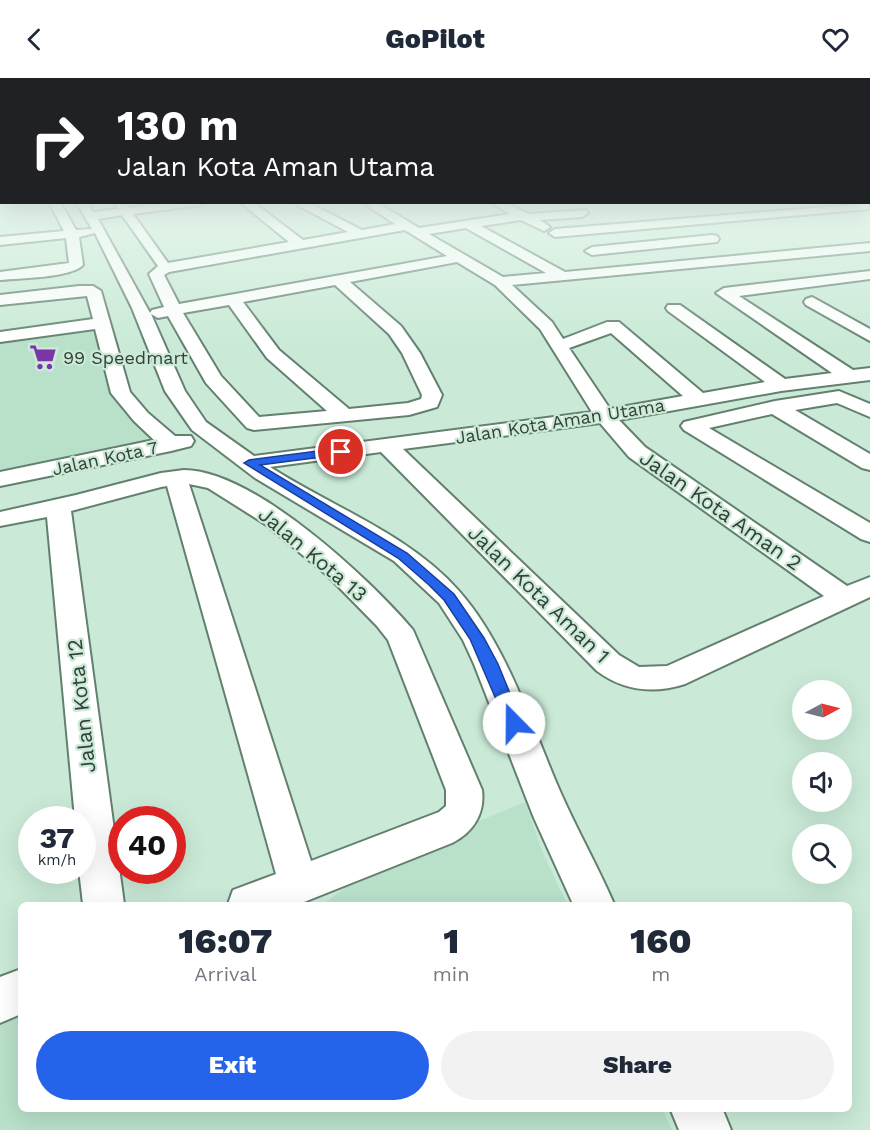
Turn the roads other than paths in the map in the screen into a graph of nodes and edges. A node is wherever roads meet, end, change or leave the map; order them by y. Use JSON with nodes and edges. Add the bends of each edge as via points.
{"nodes":[{"id":1,"x":74,"y":246,"type":"edge"},
{"id":2,"x":103,"y":246,"type":"edge"},
{"id":3,"x":145,"y":246,"type":"edge"},
{"id":4,"x":294,"y":246,"type":"edge"},
{"id":5,"x":438,"y":246,"type":"edge"},
{"id":6,"x":508,"y":246,"type":"edge"},
{"id":7,"x":583,"y":246,"type":"edge"},
{"id":8,"x":633,"y":246,"type":"edge"},
{"id":9,"x":773,"y":246,"type":"edge"},
{"id":10,"x":870,"y":247,"type":"edge"},
{"id":11,"x":592,"y":250,"type":"junction"},
{"id":12,"x":790,"y":255,"type":"junction"},
{"id":13,"x":457,"y":258,"type":"junction"},
{"id":14,"x":213,"y":260,"type":"junction"},
{"id":15,"x":158,"y":268,"type":"junction"},
{"id":16,"x":629,"y":269,"type":"junction"},
{"id":17,"x":109,"y":273,"type":"junction"},
{"id":18,"x":0,"y":276,"type":"edge"},
{"id":19,"x":562,"y":276,"type":"junction"},
{"id":20,"x":870,"y":276,"type":"edge"},
{"id":21,"x":836,"y":279,"type":"junction"},
{"id":22,"x":338,"y":280,"type":"junction"},
{"id":23,"x":0,"y":282,"type":"edge"},
{"id":24,"x":500,"y":282,"type":"junction"},
{"id":25,"x":0,"y":290,"type":"edge"},
{"id":26,"x":861,"y":292,"type":"dead end"},
{"id":27,"x":259,"y":296,"type":"junction"},
{"id":28,"x":0,"y":300,"type":"edge"},
{"id":29,"x":234,"y":300,"type":"junction"},
{"id":30,"x":812,"y":302,"type":"dead end"},
{"id":31,"x":674,"y":308,"type":"dead end"},
{"id":32,"x":175,"y":310,"type":"junction"},
{"id":33,"x":143,"y":315,"type":"junction"},
{"id":34,"x":103,"y":323,"type":"junction"},
{"id":35,"x":870,"y":336,"type":"edge"},
{"id":36,"x":0,"y":337,"type":"edge"},
{"id":37,"x":559,"y":346,"type":"junction"},
{"id":38,"x":860,"y":375,"type":"edge"},
{"id":39,"x":781,"y":386,"type":"junction"},
{"id":40,"x":698,"y":399,"type":"junction"},
{"id":41,"x":775,"y":407,"type":"junction"},
{"id":42,"x":870,"y":411,"type":"edge"},
{"id":43,"x":343,"y":414,"type":"junction"},
{"id":44,"x":605,"y":416,"type":"junction"},
{"id":45,"x":209,"y":434,"type":"junction"},
{"id":46,"x":171,"y":444,"type":"junction"},
{"id":47,"x":387,"y":446,"type":"junction"},
{"id":48,"x":249,"y":463,"type":"junction"},
{"id":49,"x":870,"y":464,"type":"edge"},
{"id":50,"x":176,"y":478,"type":"junction"},
{"id":51,"x":0,"y":479,"type":"edge"},
{"id":52,"x":58,"y":508,"type":"junction"},
{"id":53,"x":0,"y":519,"type":"edge"},
{"id":54,"x":870,"y":534,"type":"edge"},
{"id":55,"x":870,"y":585,"type":"edge"},
{"id":56,"x":844,"y":597,"type":"junction"},
{"id":57,"x":299,"y":885,"type":"junction"},
{"id":58,"x":103,"y":902,"type":"edge"},
{"id":59,"x":253,"y":902,"type":"edge"},
{"id":60,"x":592,"y":902,"type":"edge"},
{"id":61,"x":18,"y":993,"type":"edge"},
{"id":62,"x":0,"y":1000,"type":"edge"},
{"id":63,"x":697,"y":1112,"type":"edge"},
{"id":64,"x":706,"y":1130,"type":"edge"}],
"edges":[{"from":1,"to":18,"type":"street","via":[[77,264],[73,267]]},
{"from":2,"to":17,"type":"street"},
{"from":3,"to":15,"type":"street"},
{"from":4,"to":14,"type":"street"},
{"from":5,"to":13,"type":"street","name":"Jalan Kota Aman 2"},
{"from":6,"to":19,"type":"street"},
{"from":7,"to":11,"type":"street"},
{"from":8,"to":11,"type":"street"},
{"from":9,"to":12,"type":"street"},
{"from":10,"to":12,"type":"street"},
{"from":11,"to":16,"type":"street"},
{"from":12,"to":16,"type":"street"},
{"from":13,"to":22,"type":"street"},
{"from":13,"to":24,"type":"street","name":"Jalan Kota Aman 2"},
{"from":14,"to":15,"type":"street"},
{"from":14,"to":27,"type":"street"},
{"from":15,"to":32,"type":"street"},
{"from":16,"to":19,"type":"street"},
{"from":17,"to":23,"type":"street"},
{"from":17,"to":25,"type":"street"},
{"from":17,"to":33,"type":"street"},
{"from":19,"to":24,"type":"street"},
{"from":20,"to":21,"type":"street"},
{"from":21,"to":26,"type":"street"},
{"from":21,"to":38,"type":"street","via":[[724,293]]},
{"from":22,"to":27,"type":"street"},
{"from":22,"to":43,"type":"street","via":[[396,331],[433,399],[416,408]]},
{"from":24,"to":37,"type":"street","name":"Jalan Kota Aman 2","via":[[538,317]]},
{"from":27,"to":29,"type":"street"},
{"from":28,"to":34,"type":"street","via":[[89,290],[94,293]]},
{"from":29,"to":32,"type":"street"},
{"from":29,"to":43,"type":"street","via":[[273,354]]},
{"from":30,"to":35,"type":"street"},
{"from":31,"to":39,"type":"street"},
{"from":32,"to":33,"type":"street"},
{"from":32,"to":43,"type":"street","via":[[213,379],[254,424]]},
{"from":33,"to":45,"type":"street","via":[[176,391],[189,414]]},
{"from":34,"to":36,"type":"street"},
{"from":34,"to":46,"type":"street","via":[[121,393]]},
{"from":37,"to":40,"type":"street","via":[[613,326]]},
{"from":37,"to":44,"type":"street","name":"Jalan Kota Aman 2"},
{"from":38,"to":39,"type":"street","name":"Jalan Kota Aman Utama"},
{"from":39,"to":40,"type":"street","name":"Jalan Kota Aman Utama"},
{"from":40,"to":44,"type":"street","name":"Jalan Kota Aman Utama"},
{"from":41,"to":42,"type":"street","via":[[839,397]]},
{"from":41,"to":49,"type":"street"},
{"from":41,"to":54,"type":"street","via":[[691,426]]},
{"from":44,"to":47,"type":"street","name":"Jalan Kota Aman Utama"},
{"from":44,"to":56,"type":"street","name":"Jalan Kota Aman 2","via":[[646,459]]},
{"from":45,"to":46,"type":"street","name":"Jalan Kota 7"},
{"from":45,"to":48,"type":"street"},
{"from":46,"to":51,"type":"street","name":"Jalan Kota 7"},
{"from":47,"to":48,"type":"street","name":"Jalan Kota Aman Utama"},
{"from":47,"to":56,"type":"street","name":"Jalan Kota Aman 1","via":[[608,663],[632,677],[654,680],[674,676]]},
{"from":48,"to":60,"type":"street","via":[[403,555],[449,597],[490,664]]},
{"from":50,"to":52,"type":"street","name":"Jalan Kota 13"},
{"from":50,"to":57,"type":"street"},
{"from":50,"to":57,"type":"street","name":"Jalan Kota 13","via":[[198,477],[221,484],[252,503],[335,568],[390,620],[402,637],[464,790],[467,802],[463,815],[453,825]]},
{"from":52,"to":53,"type":"street","name":"Jalan Kota 13"},
{"from":52,"to":58,"type":"street","name":"Jalan Kota 12"},
{"from":55,"to":56,"type":"street","name":"Jalan Kota Aman 1"},
{"from":57,"to":59,"type":"street","name":"Jalan Kota 13"},
{"from":61,"to":62,"type":"street"},
{"from":63,"to":64,"type":"street"}]}
